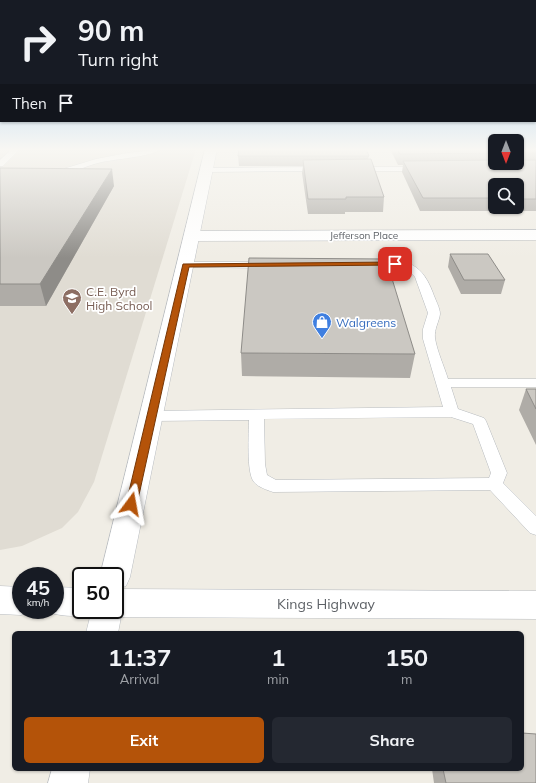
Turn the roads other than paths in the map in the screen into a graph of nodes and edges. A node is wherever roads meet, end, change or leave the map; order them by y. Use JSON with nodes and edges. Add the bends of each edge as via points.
{"nodes":[{"id":1,"x":203,"y":186,"type":"edge"},
{"id":2,"x":536,"y":235,"type":"edge"},
{"id":3,"x":192,"y":236,"type":"junction"},
{"id":4,"x":356,"y":264,"type":"edge"},
{"id":5,"x":186,"y":265,"type":"junction"},
{"id":6,"x":278,"y":265,"type":"edge"},
{"id":7,"x":536,"y":382,"type":"edge"},
{"id":8,"x":443,"y":383,"type":"junction"},
{"id":9,"x":452,"y":412,"type":"junction"},
{"id":10,"x":256,"y":414,"type":"junction"},
{"id":11,"x":151,"y":416,"type":"junction"},
{"id":12,"x":494,"y":484,"type":"junction"},
{"id":13,"x":536,"y":528,"type":"edge"},
{"id":14,"x":117,"y":567,"type":"edge"},
{"id":15,"x":0,"y":600,"type":"edge"},
{"id":16,"x":12,"y":601,"type":"edge"},
{"id":17,"x":124,"y":603,"type":"edge"},
{"id":18,"x":536,"y":605,"type":"edge"},
{"id":19,"x":106,"y":619,"type":"edge"},
{"id":20,"x":103,"y":631,"type":"edge"},
{"id":21,"x":71,"y":771,"type":"edge"},
{"id":22,"x":68,"y":783,"type":"edge"}],
"edges":[{"from":1,"to":3,"type":"main road"},
{"from":2,"to":3,"type":"main road","name":"Jefferson Place"},
{"from":3,"to":5,"type":"main road"},
{"from":4,"to":8,"type":"lane","via":[[395,264],[419,274],[434,313],[428,329],[429,339]]},
{"from":5,"to":6,"type":"lane"},
{"from":5,"to":11,"type":"main road"},
{"from":7,"to":8,"type":"lane"},
{"from":8,"to":9,"type":"lane"},
{"from":9,"to":10,"type":"lane"},
{"from":9,"to":12,"type":"lane","via":[[479,421],[499,473]]},
{"from":10,"to":11,"type":"lane"},
{"from":10,"to":12,"type":"lane","via":[[257,464],[260,478],[273,486]]},
{"from":11,"to":14,"type":"main road"},
{"from":12,"to":13,"type":"lane"},
{"from":15,"to":16,"type":"main road"},
{"from":17,"to":18,"type":"main road","name":"Kings Highway"},
{"from":19,"to":20,"type":"main road"},
{"from":21,"to":22,"type":"main road"}]}
